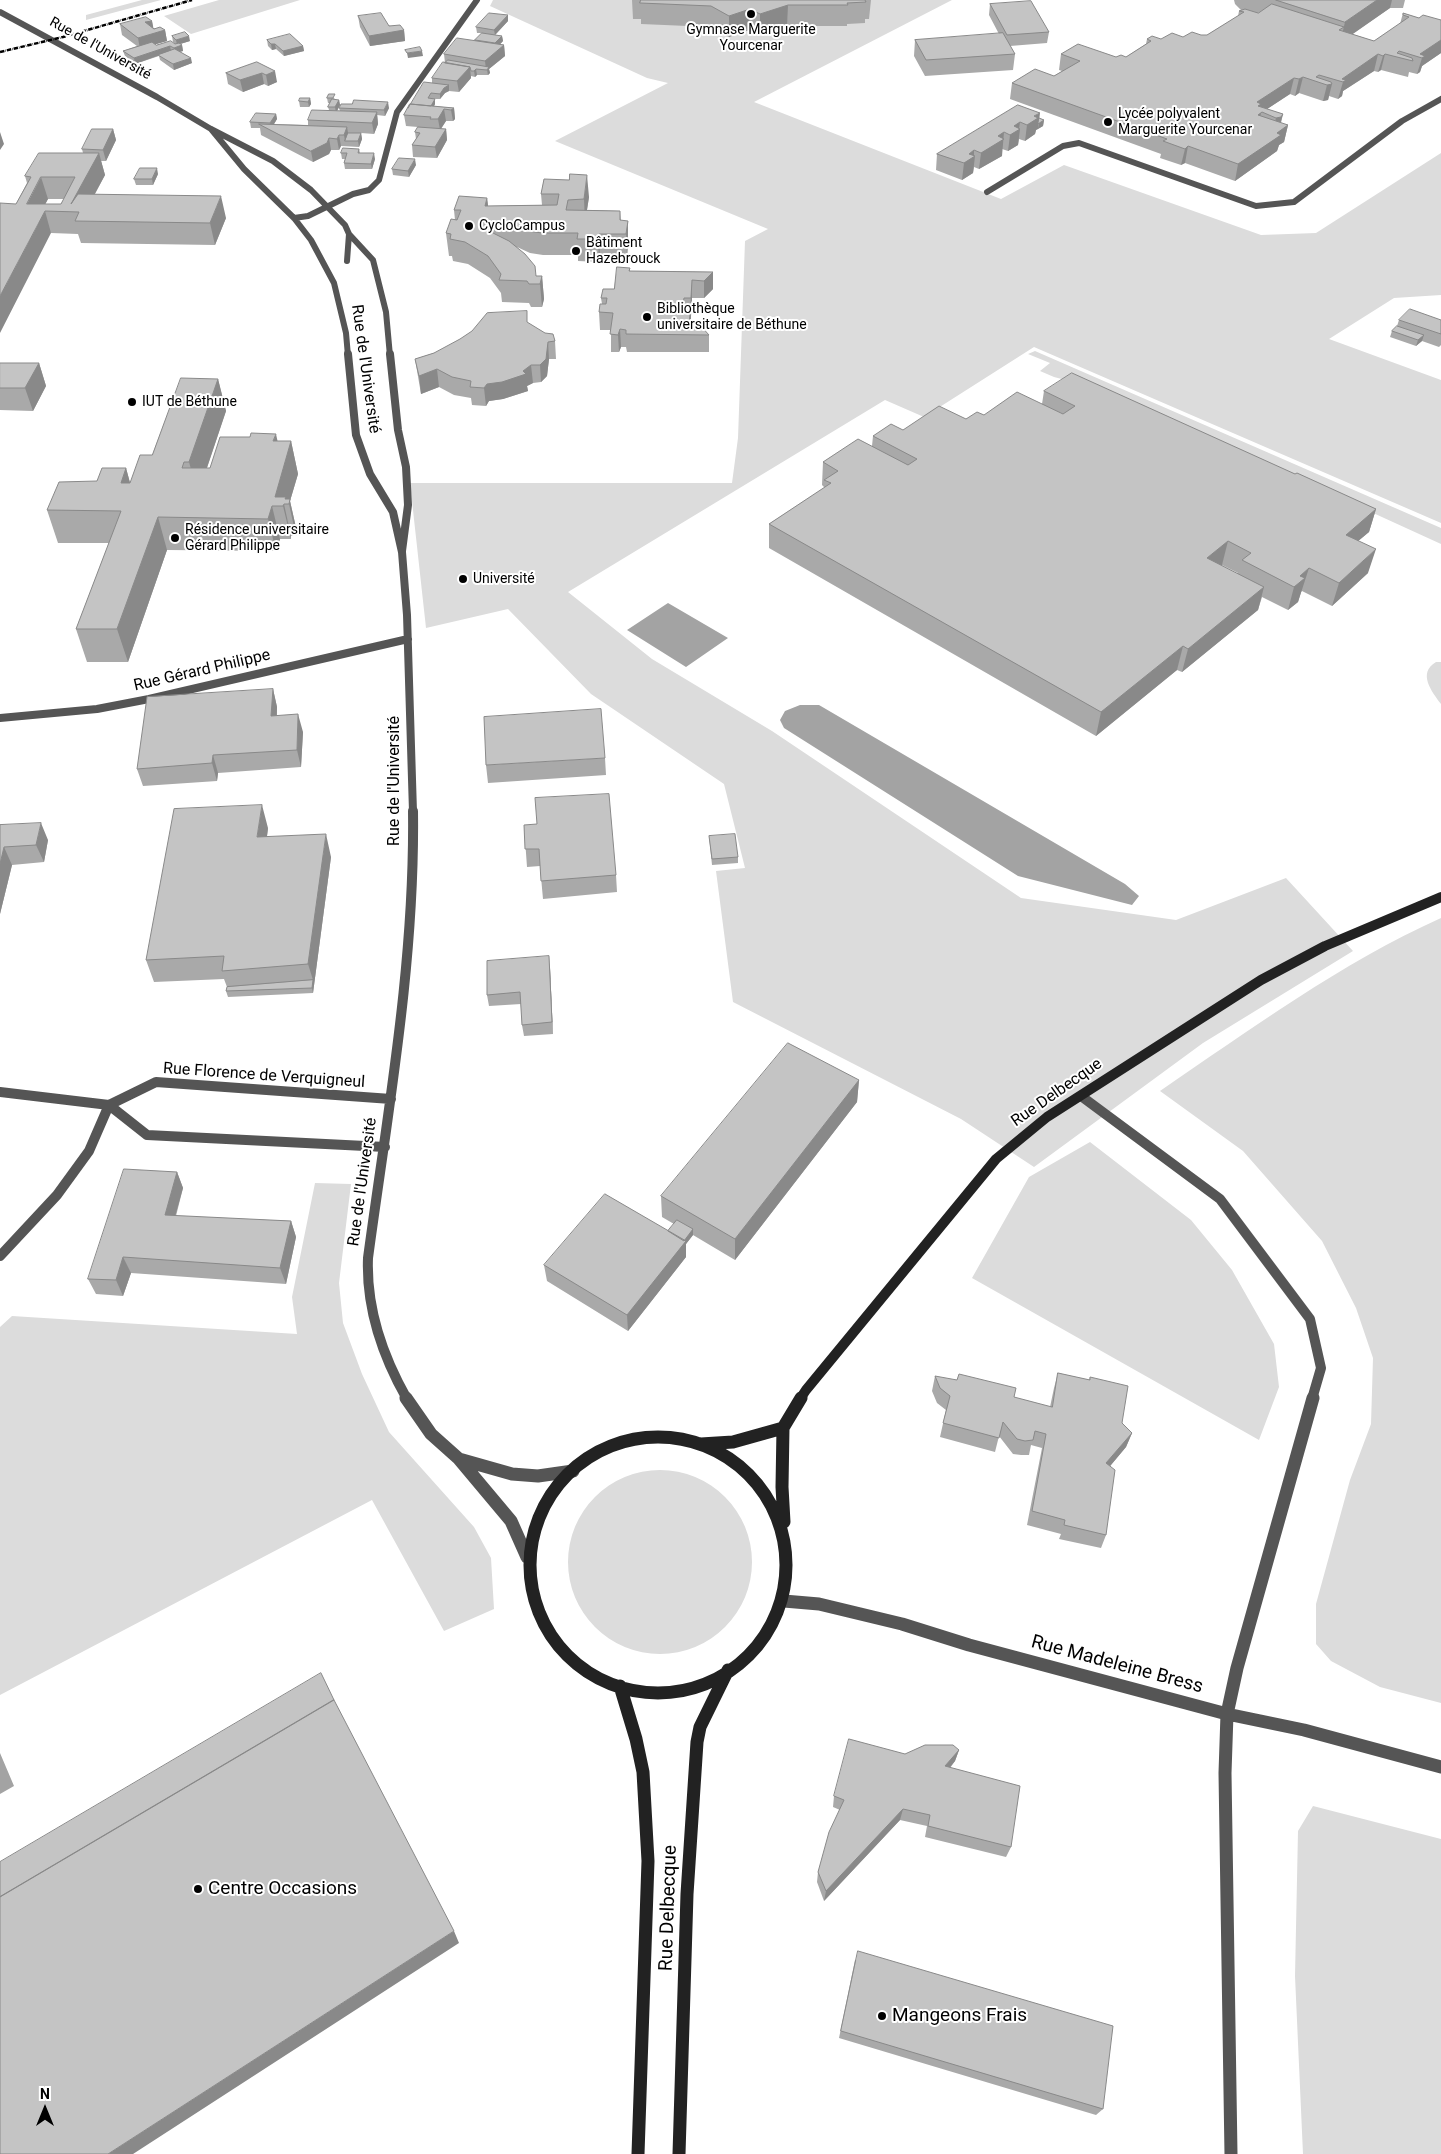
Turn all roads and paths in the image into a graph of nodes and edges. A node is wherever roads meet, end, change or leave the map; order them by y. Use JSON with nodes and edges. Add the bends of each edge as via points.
{"nodes":[{"id":1,"x":477,"y":0,"type":"edge"},
{"id":2,"x":0,"y":12,"type":"edge"},
{"id":3,"x":1441,"y":99,"type":"edge"},
{"id":4,"x":211,"y":129,"type":"junction"},
{"id":5,"x":987,"y":192,"type":"dead end"},
{"id":6,"x":327,"y":206,"type":"junction"},
{"id":7,"x":294,"y":218,"type":"junction"},
{"id":8,"x":349,"y":234,"type":"junction"},
{"id":9,"x":346,"y":261,"type":"dead end"},
{"id":10,"x":402,"y":552,"type":"junction"},
{"id":11,"x":408,"y":639,"type":"junction"},
{"id":12,"x":0,"y":718,"type":"edge"},
{"id":13,"x":1441,"y":896,"type":"edge"},
{"id":14,"x":0,"y":1092,"type":"edge"},
{"id":15,"x":1081,"y":1096,"type":"junction"},
{"id":16,"x":391,"y":1099,"type":"junction"},
{"id":17,"x":110,"y":1105,"type":"junction"},
{"id":18,"x":385,"y":1146,"type":"junction"},
{"id":19,"x":0,"y":1256,"type":"edge"},
{"id":20,"x":783,"y":1428,"type":"junction"},
{"id":21,"x":698,"y":1445,"type":"junction"},
{"id":22,"x":459,"y":1459,"type":"junction"},
{"id":23,"x":573,"y":1471,"type":"junction"},
{"id":24,"x":784,"y":1522,"type":"junction"},
{"id":25,"x":527,"y":1557,"type":"junction"},
{"id":26,"x":784,"y":1601,"type":"junction"},
{"id":27,"x":728,"y":1670,"type":"junction"},
{"id":28,"x":620,"y":1686,"type":"junction"},
{"id":29,"x":1227,"y":1714,"type":"junction"},
{"id":30,"x":1441,"y":1767,"type":"edge"},
{"id":31,"x":638,"y":2154,"type":"edge"},
{"id":32,"x":679,"y":2154,"type":"edge"},
{"id":33,"x":1231,"y":2154,"type":"edge"}],
"edges":[{"from":1,"to":6,"type":"street","via":[[397,112],[379,180],[370,190]]},
{"from":2,"to":4,"type":"street","name":"Rue de l'Université"},
{"from":3,"to":5,"type":"street","via":[[1402,121],[1294,202],[1256,206],[1079,143],[1063,146]]},
{"from":4,"to":6,"type":"street","name":"Rue de l'Université","via":[[273,161]]},
{"from":4,"to":7,"type":"street","name":"Rue de l'Université","via":[[244,169]]},
{"from":6,"to":7,"type":"street","via":[[308,216]]},
{"from":6,"to":8,"type":"street","name":"Rue de l'Université"},
{"from":7,"to":10,"type":"street","name":"Rue de l'Université","via":[[311,240],[334,283],[346,333],[356,435],[370,474],[393,512]]},
{"from":8,"to":9,"type":"street"},
{"from":8,"to":10,"type":"street","name":"Rue de l'Université","via":[[375,263],[386,312],[408,494]]},
{"from":10,"to":11,"type":"street","name":"Rue de l'Université"},
{"from":11,"to":12,"type":"street","name":"Rue Gérard Philippe","via":[[149,699],[96,709]]},
{"from":11,"to":16,"type":"street","name":"Rue de l'Université","via":[[413,836],[407,951]]},
{"from":13,"to":15,"type":"street","name":"Rue Delbecque","via":[[1325,946],[1261,980]]},
{"from":14,"to":17,"type":"street"},
{"from":15,"to":20,"type":"street","name":"Rue Delbecque","via":[[1047,1117],[996,1159],[806,1390]]},
{"from":15,"to":29,"type":"street","via":[[1220,1199],[1310,1319],[1321,1368]]},
{"from":16,"to":17,"type":"street","name":"Rue Florence de Verquigneul","via":[[156,1082]]},
{"from":16,"to":18,"type":"street","name":"Rue de l'Université"},
{"from":17,"to":18,"type":"street","via":[[147,1135]]},
{"from":17,"to":19,"type":"street","via":[[89,1151],[57,1196]]},
{"from":18,"to":22,"type":"street","name":"Rue de l'Université","via":[[368,1258],[370,1305],[395,1378],[414,1412],[431,1434]]},
{"from":20,"to":21,"type":"street","via":[[741,1440]]},
{"from":20,"to":24,"type":"street"},
{"from":21,"to":23,"type":"street","via":[[666,1440],[632,1442],[601,1453]]},
{"from":21,"to":24,"type":"street","via":[[721,1453],[759,1481]]},
{"from":22,"to":23,"type":"street","name":"Rue de l'Université","via":[[512,1474],[538,1476]]},
{"from":22,"to":25,"type":"street","name":"Rue de l'Université","via":[[511,1521]]},
{"from":23,"to":25,"type":"street","via":[[550,1496],[534,1525]]},
{"from":24,"to":26,"type":"street","via":[[791,1561]]},
{"from":25,"to":28,"type":"street","via":[[527,1585],[535,1612],[548,1637],[568,1658],[592,1675]]},
{"from":26,"to":27,"type":"street","via":[[771,1628],[752,1651]]},
{"from":26,"to":29,"type":"street","name":"Rue Madeleine Bress","via":[[819,1604],[902,1624]]},
{"from":27,"to":28,"type":"street","via":[[703,1682],[676,1689],[647,1690]]},
{"from":27,"to":32,"type":"street","name":"Rue Delbecque","via":[[696,1742]]},
{"from":28,"to":31,"type":"street","name":"Rue Delbecque","via":[[643,1772],[648,1862]]},
{"from":29,"to":30,"type":"street","name":"Rue Madeleine Bress","via":[[1304,1730]]},
{"from":29,"to":33,"type":"street","via":[[1225,1773]]}]}
